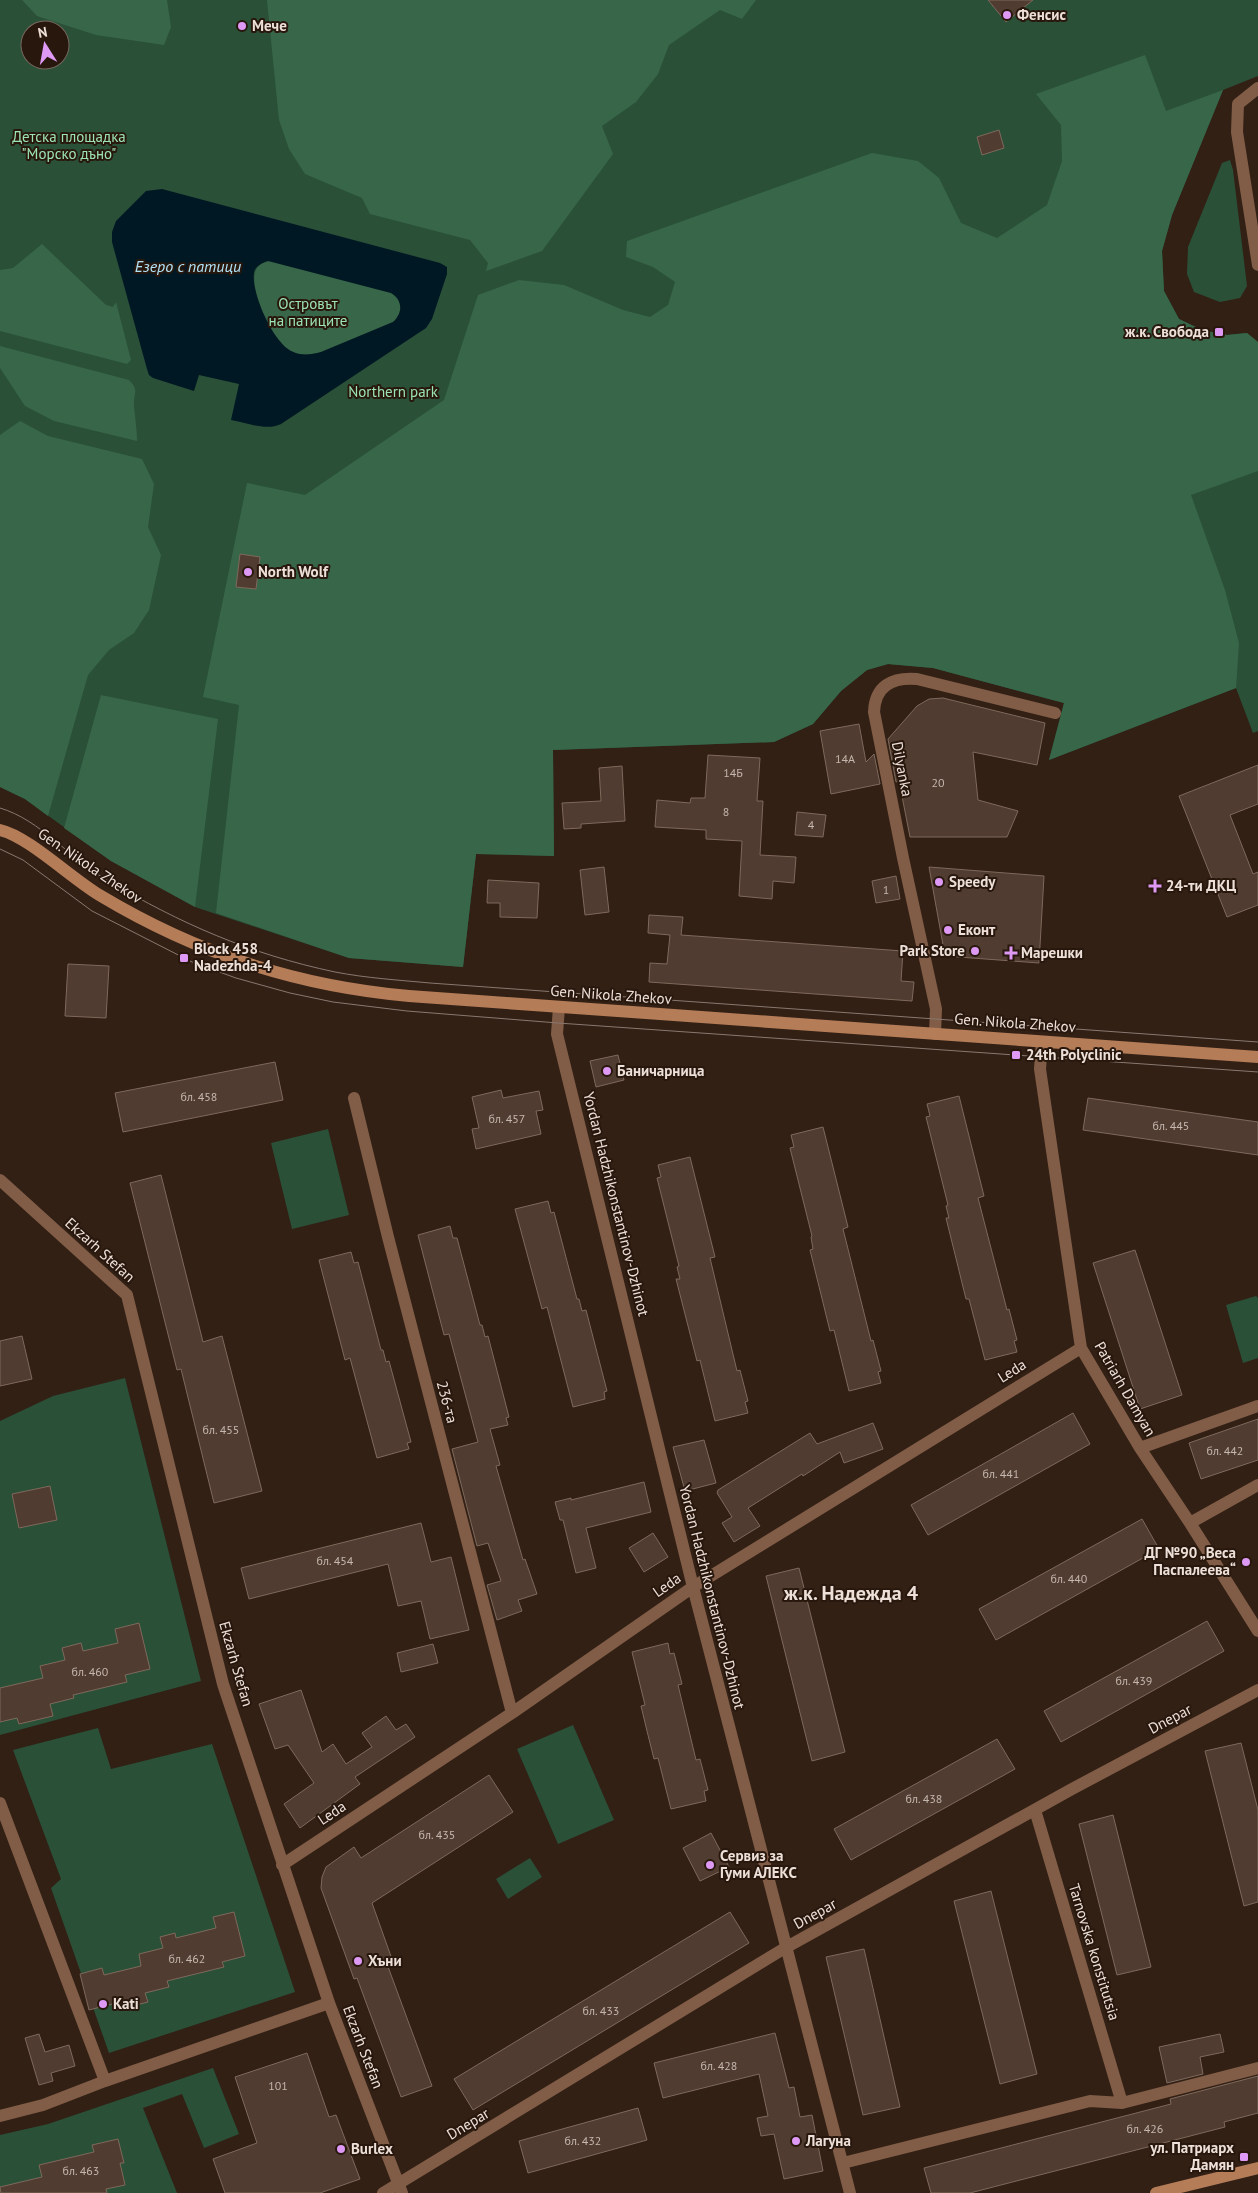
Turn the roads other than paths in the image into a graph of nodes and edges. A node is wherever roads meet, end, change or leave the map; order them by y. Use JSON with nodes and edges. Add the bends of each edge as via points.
{"nodes":[{"id":1,"x":1258,"y":88,"type":"edge"},
{"id":2,"x":1258,"y":265,"type":"edge"},
{"id":3,"x":1055,"y":713,"type":"dead end"},
{"id":4,"x":0,"y":830,"type":"edge"},
{"id":5,"x":560,"y":1007,"type":"junction"},
{"id":6,"x":935,"y":1034,"type":"junction"},
{"id":7,"x":1042,"y":1042,"type":"junction"},
{"id":8,"x":1258,"y":1057,"type":"edge"},
{"id":9,"x":354,"y":1098,"type":"dead end"},
{"id":10,"x":0,"y":1180,"type":"edge"},
{"id":11,"x":1081,"y":1348,"type":"junction"},
{"id":12,"x":1258,"y":1406,"type":"edge"},
{"id":13,"x":1140,"y":1448,"type":"junction"},
{"id":14,"x":1258,"y":1484,"type":"edge"},
{"id":15,"x":1190,"y":1523,"type":"junction"},
{"id":16,"x":693,"y":1587,"type":"junction"},
{"id":17,"x":1258,"y":1631,"type":"edge"},
{"id":18,"x":1258,"y":1690,"type":"edge"},
{"id":19,"x":512,"y":1714,"type":"junction"},
{"id":20,"x":0,"y":1803,"type":"edge"},
{"id":21,"x":1035,"y":1810,"type":"junction"},
{"id":22,"x":282,"y":1865,"type":"junction"},
{"id":23,"x":785,"y":1948,"type":"junction"},
{"id":24,"x":329,"y":2003,"type":"junction"},
{"id":25,"x":1258,"y":2068,"type":"edge"},
{"id":26,"x":104,"y":2081,"type":"junction"},
{"id":27,"x":1122,"y":2103,"type":"junction"},
{"id":28,"x":0,"y":2116,"type":"edge"},
{"id":29,"x":844,"y":2163,"type":"junction"},
{"id":30,"x":1258,"y":2168,"type":"edge"},
{"id":31,"x":400,"y":2189,"type":"edge"},
{"id":32,"x":383,"y":2193,"type":"edge"},
{"id":33,"x":850,"y":2193,"type":"edge"},
{"id":34,"x":1156,"y":2193,"type":"edge"}],
"edges":[{"from":1,"to":2,"type":"street","via":[[1238,104],[1237,132]]},
{"from":3,"to":6,"type":"street","name":"Dilyanka","via":[[917,679],[902,678],[892,682],[875,699],[874,712],[936,1009]]},
{"from":4,"to":5,"type":"street","name":"Gen. Nikola Zhekov","via":[[22,840],[99,895],[138,918],[185,941],[240,962],[294,978],[373,993]]},
{"from":5,"to":6,"type":"street","name":"Gen. Nikola Zhekov"},
{"from":5,"to":16,"type":"street","name":"Yordan Hadzhikonstantinov-Dzhinot","via":[[558,1034]]},
{"from":6,"to":7,"type":"street","name":"Gen. Nikola Zhekov"},
{"from":7,"to":8,"type":"street","name":"Gen. Nikola Zhekov"},
{"from":7,"to":11,"type":"street","name":"Patriarh Damyan","via":[[1040,1069]]},
{"from":9,"to":19,"type":"street","name":"236-та"},
{"from":10,"to":22,"type":"street","name":"Ekzarh Stefan","via":[[127,1295],[223,1684]]},
{"from":11,"to":13,"type":"street","name":"Patriarh Damyan"},
{"from":11,"to":16,"type":"street","name":"Leda"},
{"from":12,"to":13,"type":"street"},
{"from":13,"to":15,"type":"street","name":"Patriarh Damyan"},
{"from":14,"to":15,"type":"street"},
{"from":15,"to":17,"type":"street","name":"Patriarh Damyan"},
{"from":16,"to":19,"type":"street","name":"Leda"},
{"from":16,"to":23,"type":"street","name":"Yordan Hadzhikonstantinov-Dzhinot"},
{"from":18,"to":21,"type":"street","name":"Dnepar"},
{"from":19,"to":22,"type":"street","name":"Leda"},
{"from":20,"to":26,"type":"street"},
{"from":21,"to":23,"type":"street","name":"Dnepar"},
{"from":21,"to":27,"type":"street","name":"Tarnovska konstitutsia"},
{"from":22,"to":24,"type":"street","name":"Ekzarh Stefan"},
{"from":23,"to":29,"type":"street","name":"Yordan Hadzhikonstantinov-Dzhinot"},
{"from":23,"to":31,"type":"street","name":"Dnepar"},
{"from":24,"to":26,"type":"street"},
{"from":24,"to":31,"type":"street","name":"Ekzarh Stefan"},
{"from":25,"to":27,"type":"street"},
{"from":26,"to":28,"type":"street","via":[[43,2105]]},
{"from":27,"to":29,"type":"street","via":[[1090,2101]]},
{"from":29,"to":33,"type":"street","name":"Yordan Hadzhikonstantinov-Dzhinot"},
{"from":30,"to":34,"type":"street"},
{"from":31,"to":32,"type":"street","name":"Dnepar"}]}
